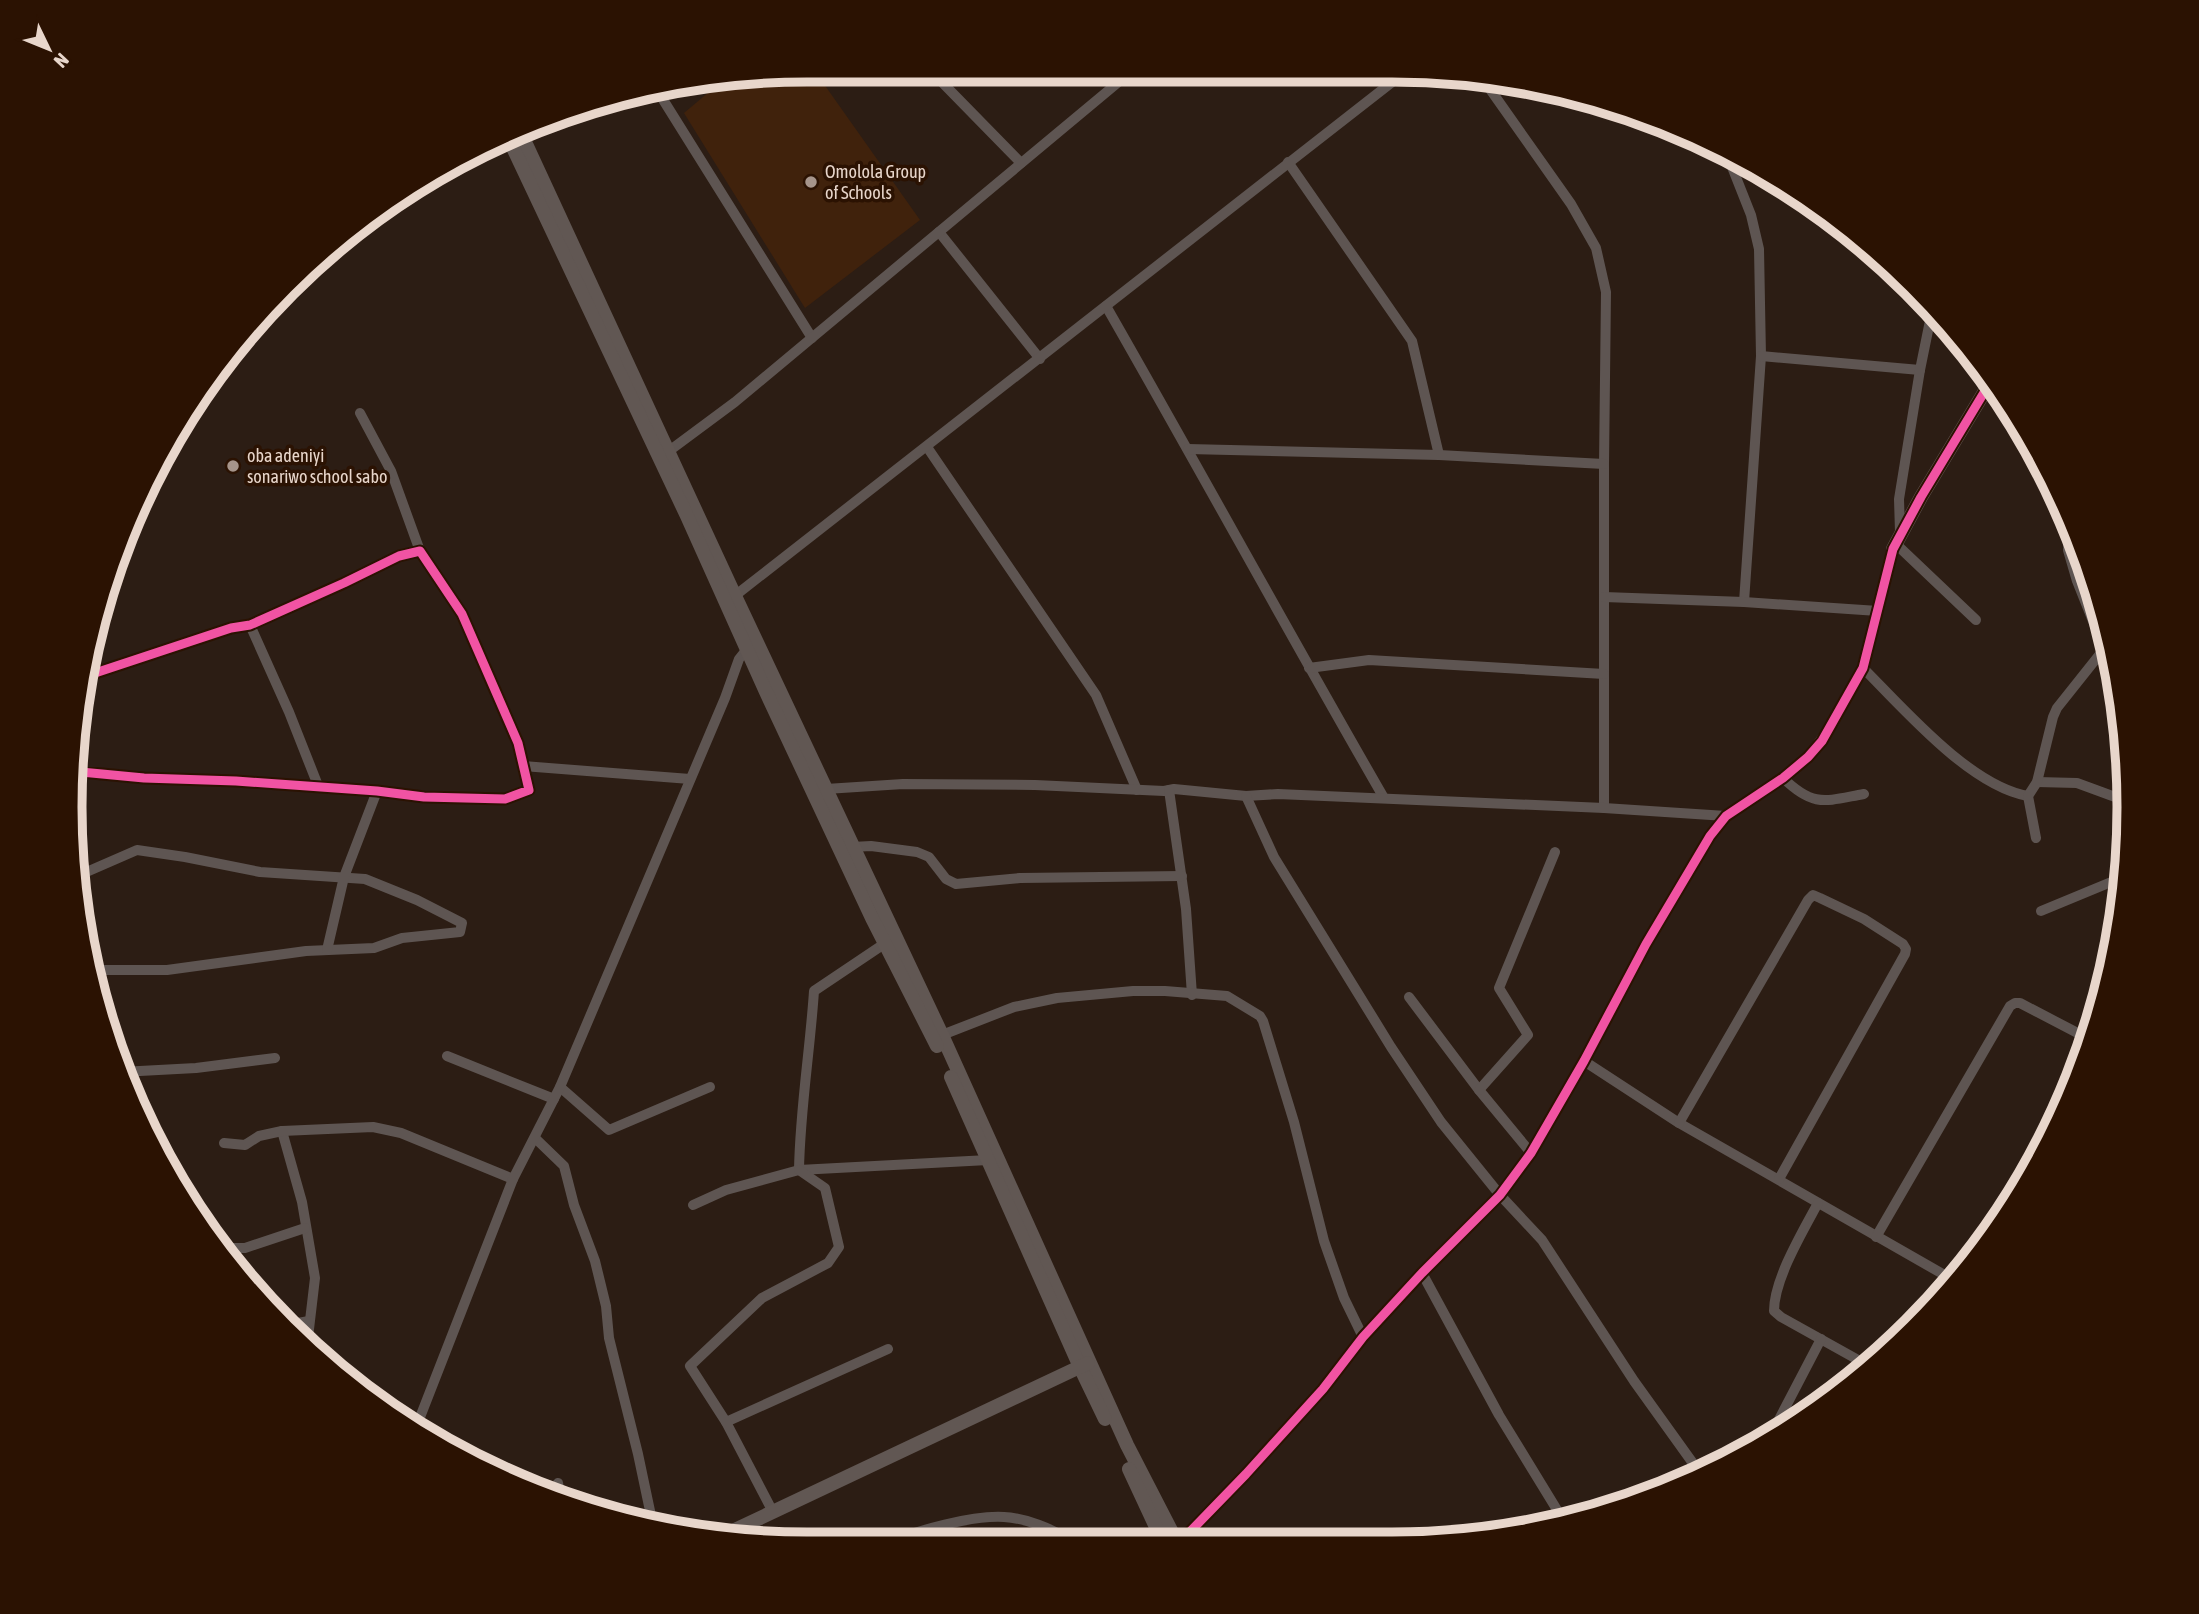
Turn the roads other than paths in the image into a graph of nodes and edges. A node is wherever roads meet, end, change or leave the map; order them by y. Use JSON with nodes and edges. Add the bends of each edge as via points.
{"nodes":[{"id":1,"x":942,"y":82,"type":"edge"},
{"id":2,"x":1119,"y":82,"type":"edge"},
{"id":3,"x":1392,"y":82,"type":"edge"},
{"id":4,"x":1490,"y":88,"type":"edge"},
{"id":5,"x":661,"y":97,"type":"edge"},
{"id":6,"x":524,"y":140,"type":"edge"},
{"id":7,"x":513,"y":145,"type":"edge"},
{"id":8,"x":1288,"y":162,"type":"junction"},
{"id":9,"x":1021,"y":163,"type":"junction"},
{"id":10,"x":1732,"y":167,"type":"edge"},
{"id":11,"x":939,"y":232,"type":"junction"},
{"id":12,"x":1106,"y":306,"type":"junction"},
{"id":13,"x":1930,"y":322,"type":"edge"},
{"id":14,"x":813,"y":338,"type":"junction"},
{"id":15,"x":1761,"y":356,"type":"junction"},
{"id":16,"x":1040,"y":359,"type":"junction"},
{"id":17,"x":1920,"y":370,"type":"junction"},
{"id":18,"x":1985,"y":390,"type":"edge"},
{"id":19,"x":360,"y":413,"type":"dead end"},
{"id":20,"x":928,"y":447,"type":"junction"},
{"id":21,"x":1188,"y":449,"type":"junction"},
{"id":22,"x":669,"y":451,"type":"junction"},
{"id":23,"x":1439,"y":455,"type":"junction"},
{"id":24,"x":1604,"y":464,"type":"junction"},
{"id":25,"x":1897,"y":543,"type":"junction"},
{"id":26,"x":2068,"y":547,"type":"edge"},
{"id":27,"x":420,"y":551,"type":"junction"},
{"id":28,"x":1604,"y":597,"type":"junction"},
{"id":29,"x":730,"y":599,"type":"junction"},
{"id":30,"x":1744,"y":602,"type":"junction"},
{"id":31,"x":2088,"y":607,"type":"edge"},
{"id":32,"x":1878,"y":611,"type":"junction"},
{"id":33,"x":1976,"y":620,"type":"dead end"},
{"id":34,"x":250,"y":625,"type":"junction"},
{"id":35,"x":747,"y":649,"type":"junction"},
{"id":36,"x":2100,"y":655,"type":"edge"},
{"id":37,"x":1309,"y":668,"type":"junction"},
{"id":38,"x":1863,"y":668,"type":"junction"},
{"id":39,"x":95,"y":673,"type":"edge"},
{"id":40,"x":1604,"y":674,"type":"junction"},
{"id":41,"x":523,"y":766,"type":"junction"},
{"id":42,"x":83,"y":773,"type":"edge"},
{"id":43,"x":1783,"y":778,"type":"junction"},
{"id":44,"x":690,"y":779,"type":"junction"},
{"id":45,"x":2037,"y":782,"type":"junction"},
{"id":46,"x":319,"y":788,"type":"junction"},
{"id":47,"x":826,"y":789,"type":"junction"},
{"id":48,"x":377,"y":790,"type":"junction"},
{"id":49,"x":1137,"y":790,"type":"junction"},
{"id":50,"x":1169,"y":790,"type":"junction"},
{"id":51,"x":1864,"y":794,"type":"dead end"},
{"id":52,"x":1246,"y":796,"type":"junction"},
{"id":53,"x":2028,"y":796,"type":"junction"},
{"id":54,"x":1384,"y":798,"type":"junction"},
{"id":55,"x":2117,"y":798,"type":"edge"},
{"id":56,"x":1604,"y":808,"type":"junction"},
{"id":57,"x":1726,"y":816,"type":"junction"},
{"id":58,"x":2036,"y":838,"type":"dead end"},
{"id":59,"x":852,"y":847,"type":"junction"},
{"id":60,"x":1555,"y":852,"type":"dead end"},
{"id":61,"x":86,"y":872,"type":"edge"},
{"id":62,"x":1182,"y":876,"type":"junction"},
{"id":63,"x":344,"y":877,"type":"junction"},
{"id":64,"x":2113,"y":881,"type":"edge"},
{"id":65,"x":2041,"y":911,"type":"dead end"},
{"id":66,"x":884,"y":944,"type":"junction"},
{"id":67,"x":327,"y":950,"type":"junction"},
{"id":68,"x":101,"y":970,"type":"edge"},
{"id":69,"x":1192,"y":995,"type":"junction"},
{"id":70,"x":1409,"y":996,"type":"dead end"},
{"id":71,"x":2080,"y":1034,"type":"edge"},
{"id":72,"x":942,"y":1035,"type":"junction"},
{"id":73,"x":447,"y":1056,"type":"dead end"},
{"id":74,"x":275,"y":1058,"type":"dead end"},
{"id":75,"x":1584,"y":1061,"type":"junction"},
{"id":76,"x":132,"y":1071,"type":"edge"},
{"id":77,"x":560,"y":1087,"type":"junction"},
{"id":78,"x":710,"y":1087,"type":"dead end"},
{"id":79,"x":1479,"y":1090,"type":"junction"},
{"id":80,"x":554,"y":1099,"type":"junction"},
{"id":81,"x":1679,"y":1123,"type":"junction"},
{"id":82,"x":282,"y":1131,"type":"junction"},
{"id":83,"x":535,"y":1138,"type":"junction"},
{"id":84,"x":225,"y":1143,"type":"dead end"},
{"id":85,"x":1531,"y":1153,"type":"junction"},
{"id":86,"x":988,"y":1160,"type":"junction"},
{"id":87,"x":799,"y":1170,"type":"junction"},
{"id":88,"x":1779,"y":1179,"type":"junction"},
{"id":89,"x":513,"y":1180,"type":"junction"},
{"id":90,"x":1500,"y":1195,"type":"junction"},
{"id":91,"x":1818,"y":1203,"type":"junction"},
{"id":92,"x":693,"y":1205,"type":"dead end"},
{"id":93,"x":305,"y":1228,"type":"junction"},
{"id":94,"x":1876,"y":1237,"type":"junction"},
{"id":95,"x":232,"y":1248,"type":"edge"},
{"id":96,"x":1422,"y":1273,"type":"junction"},
{"id":97,"x":1945,"y":1275,"type":"edge"},
{"id":98,"x":309,"y":1321,"type":"junction"},
{"id":99,"x":299,"y":1323,"type":"edge"},
{"id":100,"x":308,"y":1332,"type":"edge"},
{"id":101,"x":1363,"y":1337,"type":"junction"},
{"id":102,"x":1821,"y":1339,"type":"junction"},
{"id":103,"x":888,"y":1349,"type":"dead end"},
{"id":104,"x":1859,"y":1361,"type":"edge"},
{"id":105,"x":1085,"y":1364,"type":"junction"},
{"id":106,"x":419,"y":1419,"type":"edge"},
{"id":107,"x":1779,"y":1420,"type":"edge"},
{"id":108,"x":726,"y":1422,"type":"junction"},
{"id":109,"x":1695,"y":1465,"type":"edge"},
{"id":110,"x":558,"y":1483,"type":"dead end"},
{"id":111,"x":559,"y":1488,"type":"edge"},
{"id":112,"x":773,"y":1512,"type":"junction"},
{"id":113,"x":1558,"y":1512,"type":"edge"},
{"id":114,"x":651,"y":1514,"type":"edge"},
{"id":115,"x":739,"y":1528,"type":"edge"},
{"id":116,"x":916,"y":1532,"type":"edge"},
{"id":117,"x":1058,"y":1532,"type":"edge"},
{"id":118,"x":1158,"y":1532,"type":"edge"},
{"id":119,"x":1173,"y":1532,"type":"edge"},
{"id":120,"x":1190,"y":1532,"type":"edge"}],
"edges":[{"from":1,"to":9,"type":"street"},
{"from":2,"to":9,"type":"street"},
{"from":3,"to":8,"type":"street"},
{"from":4,"to":24,"type":"street","via":[[1571,204],[1596,248],[1606,292]]},
{"from":5,"to":14,"type":"street"},
{"from":6,"to":22,"type":"main road"},
{"from":7,"to":29,"type":"main road"},
{"from":8,"to":12,"type":"street"},
{"from":8,"to":23,"type":"street","via":[[1412,341]]},
{"from":9,"to":11,"type":"street"},
{"from":10,"to":15,"type":"street","via":[[1759,249]]},
{"from":11,"to":14,"type":"street"},
{"from":11,"to":16,"type":"street"},
{"from":12,"to":16,"type":"street"},
{"from":12,"to":21,"type":"street"},
{"from":13,"to":17,"type":"street"},
{"from":14,"to":22,"type":"street"},
{"from":15,"to":17,"type":"street"},
{"from":15,"to":30,"type":"street"},
{"from":16,"to":20,"type":"street"},
{"from":17,"to":25,"type":"street","via":[[1899,499]]},
{"from":18,"to":25,"type":"main road"},
{"from":19,"to":27,"type":"street","via":[[391,471]]},
{"from":20,"to":29,"type":"street"},
{"from":20,"to":49,"type":"street","via":[[1096,695]]},
{"from":21,"to":23,"type":"street"},
{"from":21,"to":37,"type":"street"},
{"from":22,"to":29,"type":"main road"},
{"from":23,"to":24,"type":"street"},
{"from":24,"to":28,"type":"street"},
{"from":25,"to":32,"type":"street"},
{"from":25,"to":33,"type":"street"},
{"from":26,"to":31,"type":"street"},
{"from":27,"to":34,"type":"street","via":[[399,556]]},
{"from":27,"to":41,"type":"street","via":[[462,614],[518,743]]},
{"from":28,"to":30,"type":"street"},
{"from":28,"to":40,"type":"street"},
{"from":29,"to":35,"type":"main road"},
{"from":29,"to":47,"type":"main road"},
{"from":30,"to":32,"type":"street"},
{"from":32,"to":38,"type":"street"},
{"from":34,"to":39,"type":"street"},
{"from":34,"to":46,"type":"street"},
{"from":35,"to":44,"type":"street"},
{"from":35,"to":66,"type":"main road"},
{"from":36,"to":45,"type":"street","via":[[2057,708]]},
{"from":37,"to":40,"type":"street","via":[[1369,660]]},
{"from":37,"to":54,"type":"street"},
{"from":38,"to":43,"type":"street","via":[[1822,741]]},
{"from":38,"to":53,"type":"street","via":[[1948,753],[2005,791]]},
{"from":40,"to":56,"type":"street"},
{"from":41,"to":44,"type":"street"},
{"from":41,"to":48,"type":"street","via":[[528,790],[505,799],[424,797]]},
{"from":42,"to":46,"type":"street"},
{"from":43,"to":51,"type":"street","via":[[1812,799]]},
{"from":43,"to":57,"type":"street"},
{"from":44,"to":77,"type":"street"},
{"from":45,"to":53,"type":"street"},
{"from":45,"to":55,"type":"street","via":[[2077,783]]},
{"from":46,"to":48,"type":"street"},
{"from":47,"to":49,"type":"street","via":[[903,784]]},
{"from":47,"to":59,"type":"main road"},
{"from":48,"to":63,"type":"street"},
{"from":49,"to":50,"type":"street"},
{"from":50,"to":52,"type":"street"},
{"from":50,"to":62,"type":"street"},
{"from":52,"to":54,"type":"street"},
{"from":52,"to":90,"type":"street","via":[[1274,857],[1391,1046],[1441,1122]]},
{"from":53,"to":58,"type":"street"},
{"from":54,"to":56,"type":"street"},
{"from":56,"to":57,"type":"street"},
{"from":57,"to":75,"type":"street","via":[[1689,869]]},
{"from":59,"to":62,"type":"street","via":[[917,852],[929,857],[946,879],[956,884],[1020,878]]},
{"from":59,"to":72,"type":"main road"},
{"from":60,"to":79,"type":"street","via":[[1499,988],[1528,1035]]},
{"from":61,"to":63,"type":"street","via":[[137,850],[260,872]]},
{"from":62,"to":69,"type":"street"},
{"from":63,"to":67,"type":"street"},
{"from":63,"to":67,"type":"street","via":[[365,879],[417,900],[462,923],[460,932],[402,938],[374,948]]},
{"from":64,"to":65,"type":"street"},
{"from":66,"to":86,"type":"main road","via":[[932,1035]]},
{"from":66,"to":87,"type":"street","via":[[814,991]]},
{"from":67,"to":68,"type":"street","via":[[167,970]]},
{"from":69,"to":72,"type":"street","via":[[1133,991],[1057,998],[1014,1007]]},
{"from":69,"to":101,"type":"street","via":[[1227,996],[1263,1021],[1324,1241]]},
{"from":70,"to":79,"type":"street"},
{"from":71,"to":94,"type":"street","via":[[2020,1003],[2010,1006]]},
{"from":72,"to":105,"type":"main road"},
{"from":73,"to":80,"type":"street"},
{"from":74,"to":76,"type":"street"},
{"from":75,"to":81,"type":"street"},
{"from":75,"to":85,"type":"street"},
{"from":77,"to":78,"type":"street","via":[[609,1130]]},
{"from":77,"to":80,"type":"street"},
{"from":79,"to":85,"type":"street"},
{"from":80,"to":83,"type":"street"},
{"from":81,"to":88,"type":"street"},
{"from":81,"to":88,"type":"street","via":[[1808,900],[1813,895],[1864,919],[1903,944],[1905,954]]},
{"from":82,"to":84,"type":"street","via":[[245,1145]]},
{"from":82,"to":89,"type":"street","via":[[373,1127],[392,1131]]},
{"from":82,"to":93,"type":"street"},
{"from":83,"to":89,"type":"street"},
{"from":83,"to":114,"type":"street","via":[[564,1166],[595,1261]]},
{"from":85,"to":90,"type":"street"},
{"from":86,"to":87,"type":"street"},
{"from":86,"to":105,"type":"main road"},
{"from":87,"to":92,"type":"street","via":[[726,1190]]},
{"from":87,"to":108,"type":"street","via":[[825,1188],[839,1247],[828,1263],[762,1297],[690,1366]]},
{"from":88,"to":91,"type":"street"},
{"from":89,"to":106,"type":"street"},
{"from":90,"to":96,"type":"street"},
{"from":90,"to":109,"type":"street","via":[[1542,1240]]},
{"from":91,"to":94,"type":"street"},
{"from":91,"to":102,"type":"street","via":[[1790,1256],[1774,1311]]},
{"from":93,"to":95,"type":"street"},
{"from":93,"to":98,"type":"street","via":[[314,1278]]},
{"from":94,"to":97,"type":"street"},
{"from":96,"to":101,"type":"street"},
{"from":96,"to":113,"type":"street"},
{"from":98,"to":99,"type":"street"},
{"from":98,"to":100,"type":"street"},
{"from":101,"to":120,"type":"street","via":[[1323,1389]]},
{"from":102,"to":104,"type":"street"},
{"from":102,"to":107,"type":"street"},
{"from":103,"to":108,"type":"street"},
{"from":105,"to":112,"type":"main road"},
{"from":105,"to":118,"type":"main road"},
{"from":105,"to":119,"type":"main road"},
{"from":108,"to":112,"type":"street"},
{"from":110,"to":111,"type":"street"},
{"from":112,"to":115,"type":"main road"},
{"from":116,"to":117,"type":"street","via":[[1004,1517]]}]}
